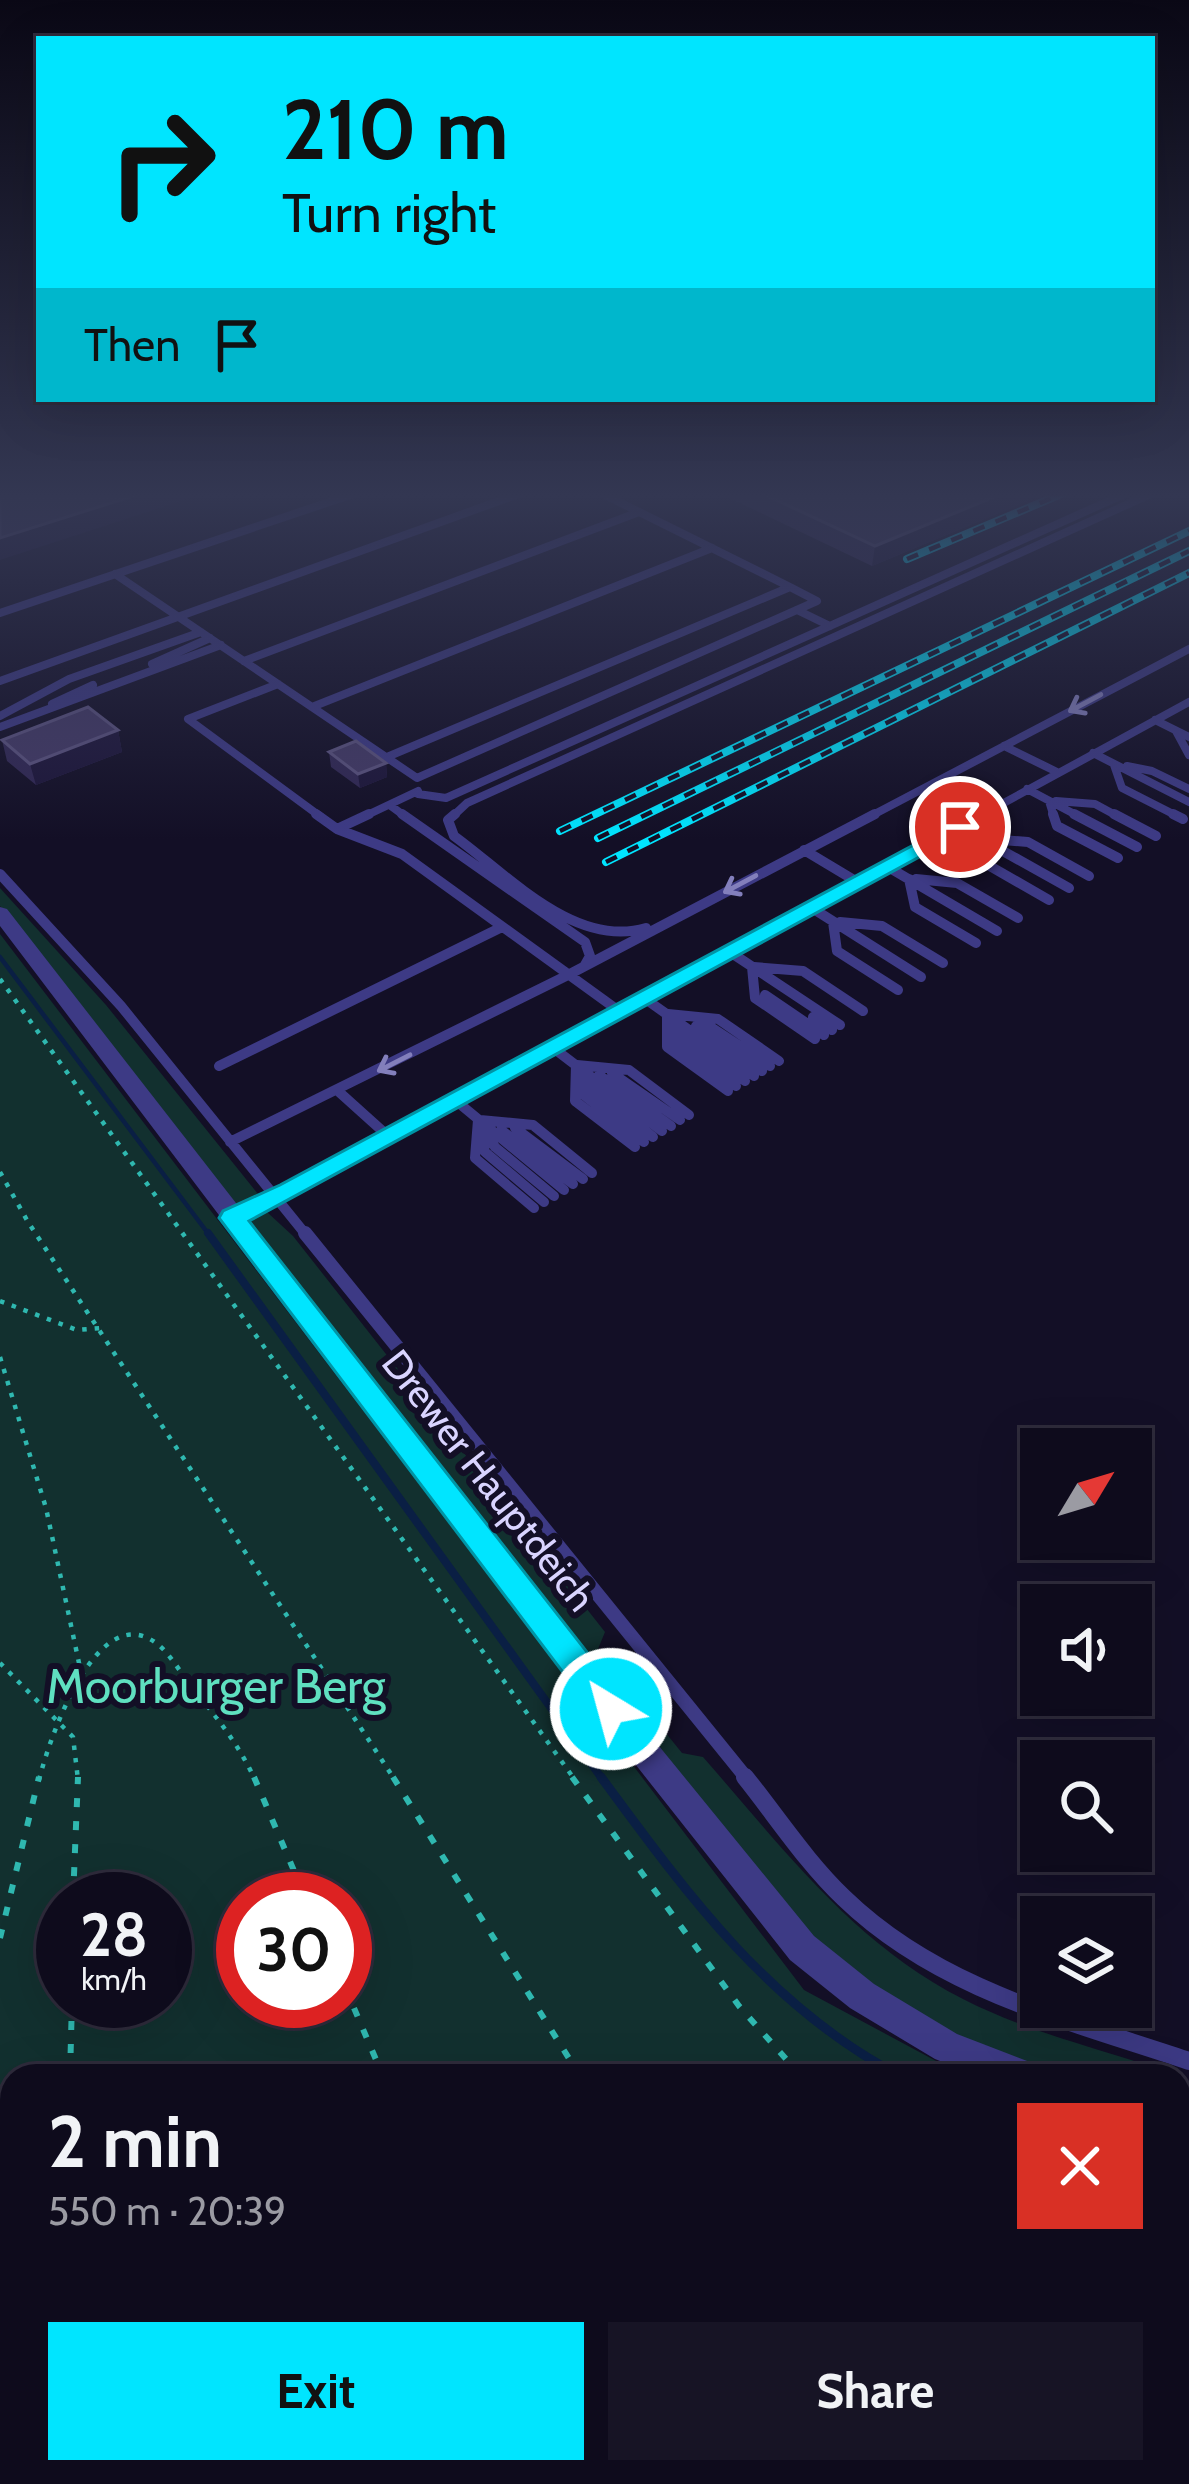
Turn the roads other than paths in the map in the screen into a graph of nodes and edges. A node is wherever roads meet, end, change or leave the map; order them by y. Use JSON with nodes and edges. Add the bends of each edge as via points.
{"nodes":[{"id":1,"x":166,"y":608,"type":"edge"},
{"id":2,"x":201,"y":608,"type":"edge"},
{"id":3,"x":385,"y":608,"type":"edge"},
{"id":4,"x":561,"y":608,"type":"edge"},
{"id":5,"x":741,"y":608,"type":"edge"},
{"id":6,"x":802,"y":608,"type":"edge"},
{"id":7,"x":870,"y":608,"type":"edge"},
{"id":8,"x":899,"y":608,"type":"edge"},
{"id":9,"x":797,"y":610,"type":"junction"},
{"id":10,"x":178,"y":616,"type":"junction"},
{"id":11,"x":830,"y":626,"type":"junction"},
{"id":12,"x":205,"y":635,"type":"junction"},
{"id":13,"x":220,"y":645,"type":"junction"},
{"id":14,"x":1189,"y":649,"type":"edge"},
{"id":15,"x":244,"y":661,"type":"junction"},
{"id":16,"x":0,"y":681,"type":"edge"},
{"id":17,"x":278,"y":684,"type":"junction"},
{"id":18,"x":1189,"y":702,"type":"edge"},
{"id":19,"x":312,"y":707,"type":"junction"},
{"id":20,"x":0,"y":716,"type":"edge"},
{"id":21,"x":1155,"y":720,"type":"junction"},
{"id":22,"x":19,"y":721,"type":"junction"},
{"id":23,"x":0,"y":727,"type":"edge"},
{"id":24,"x":1176,"y":730,"type":"junction"},
{"id":25,"x":1189,"y":739,"type":"edge"},
{"id":26,"x":1004,"y":746,"type":"junction"},
{"id":27,"x":1093,"y":754,"type":"junction"},
{"id":28,"x":387,"y":758,"type":"junction"},
{"id":29,"x":1114,"y":764,"type":"junction"},
{"id":30,"x":1057,"y":772,"type":"junction"},
{"id":31,"x":417,"y":778,"type":"junction"},
{"id":32,"x":1027,"y":789,"type":"junction"},
{"id":33,"x":418,"y":794,"type":"junction"},
{"id":34,"x":1049,"y":801,"type":"junction"},
{"id":35,"x":1188,"y":802,"type":"edge"},
{"id":36,"x":391,"y":806,"type":"junction"},
{"id":37,"x":960,"y":827,"type":"junction"},
{"id":38,"x":338,"y":829,"type":"junction"},
{"id":39,"x":981,"y":839,"type":"junction"},
{"id":40,"x":1137,"y":847,"type":"junction"},
{"id":41,"x":804,"y":850,"type":"junction"},
{"id":42,"x":888,"y":867,"type":"junction"},
{"id":43,"x":0,"y":874,"type":"edge"},
{"id":44,"x":909,"y":879,"type":"junction"},
{"id":45,"x":859,"y":883,"type":"junction"},
{"id":46,"x":1069,"y":888,"type":"junction"},
{"id":47,"x":812,"y":908,"type":"junction"},
{"id":48,"x":0,"y":913,"type":"edge"},
{"id":49,"x":676,"y":919,"type":"junction"},
{"id":50,"x":833,"y":922,"type":"junction"},
{"id":51,"x":502,"y":927,"type":"junction"},
{"id":52,"x":997,"y":931,"type":"junction"},
{"id":53,"x":730,"y":952,"type":"junction"},
{"id":54,"x":584,"y":967,"type":"junction"},
{"id":55,"x":752,"y":967,"type":"junction"},
{"id":56,"x":568,"y":975,"type":"junction"},
{"id":57,"x":921,"y":977,"type":"junction"},
{"id":58,"x":644,"y":998,"type":"junction"},
{"id":59,"x":619,"y":1011,"type":"junction"},
{"id":60,"x":667,"y":1014,"type":"junction"},
{"id":61,"x":840,"y":1025,"type":"junction"},
{"id":62,"x":552,"y":1047,"type":"junction"},
{"id":63,"x":576,"y":1065,"type":"junction"},
{"id":64,"x":219,"y":1066,"type":"dead end"},
{"id":65,"x":753,"y":1076,"type":"junction"},
{"id":66,"x":338,"y":1091,"type":"junction"},
{"id":67,"x":455,"y":1100,"type":"junction"},
{"id":68,"x":478,"y":1120,"type":"junction"},
{"id":69,"x":662,"y":1131,"type":"junction"},
{"id":70,"x":388,"y":1136,"type":"junction"},
{"id":71,"x":230,"y":1142,"type":"junction"},
{"id":72,"x":563,"y":1190,"type":"junction"},
{"id":73,"x":274,"y":1198,"type":"junction"},
{"id":74,"x":232,"y":1218,"type":"junction"},
{"id":75,"x":1189,"y":2062,"type":"edge"},
{"id":76,"x":990,"y":2064,"type":"edge"}],
"edges":[{"from":1,"to":10,"type":"lane"},
{"from":2,"to":10,"type":"lane"},
{"from":3,"to":15,"type":"lane"},
{"from":4,"to":19,"type":"lane"},
{"from":5,"to":28,"type":"lane"},
{"from":6,"to":9,"type":"lane"},
{"from":7,"to":11,"type":"lane"},
{"from":8,"to":49,"type":"lane","via":[[467,803],[448,820],[454,836],[578,926],[622,935]]},
{"from":9,"to":11,"type":"lane"},
{"from":9,"to":31,"type":"lane"},
{"from":10,"to":12,"type":"lane"},
{"from":10,"to":16,"type":"lane"},
{"from":11,"to":33,"type":"lane","via":[[446,798]]},
{"from":12,"to":13,"type":"lane"},
{"from":12,"to":20,"type":"lane","via":[[69,679]]},
{"from":12,"to":22,"type":"lane"},
{"from":13,"to":15,"type":"lane"},
{"from":13,"to":22,"type":"lane"},
{"from":14,"to":26,"type":"lane","one_way":true},
{"from":15,"to":17,"type":"lane"},
{"from":17,"to":19,"type":"lane"},
{"from":17,"to":38,"type":"lane","via":[[188,719]]},
{"from":18,"to":21,"type":"lane"},
{"from":19,"to":28,"type":"lane"},
{"from":21,"to":24,"type":"lane"},
{"from":21,"to":27,"type":"lane"},
{"from":22,"to":23,"type":"lane"},
{"from":24,"to":25,"type":"lane"},
{"from":24,"to":25,"type":"lane"},
{"from":26,"to":30,"type":"lane"},
{"from":26,"to":41,"type":"lane"},
{"from":27,"to":29,"type":"lane"},
{"from":27,"to":30,"type":"lane"},
{"from":28,"to":31,"type":"lane"},
{"from":29,"to":35,"type":"lane"},
{"from":29,"to":35,"type":"lane","via":[[1158,767]]},
{"from":29,"to":35,"type":"lane","via":[[1122,788]]},
{"from":30,"to":32,"type":"lane"},
{"from":31,"to":33,"type":"lane"},
{"from":32,"to":34,"type":"lane"},
{"from":32,"to":37,"type":"lane"},
{"from":33,"to":36,"type":"lane"},
{"from":34,"to":40,"type":"lane"},
{"from":34,"to":40,"type":"lane","via":[[1095,804]]},
{"from":34,"to":40,"type":"lane","via":[[1057,826]]},
{"from":36,"to":38,"type":"lane"},
{"from":36,"to":54,"type":"lane","via":[[585,942]]},
{"from":37,"to":39,"type":"lane"},
{"from":37,"to":42,"type":"lane"},
{"from":38,"to":51,"type":"lane","via":[[402,854]]},
{"from":39,"to":46,"type":"lane"},
{"from":39,"to":46,"type":"lane","via":[[1028,842]]},
{"from":39,"to":46,"type":"lane","via":[[988,865]]},
{"from":41,"to":45,"type":"lane"},
{"from":41,"to":49,"type":"lane","one_way":true},
{"from":42,"to":44,"type":"lane"},
{"from":42,"to":45,"type":"lane"},
{"from":43,"to":71,"type":"lane","via":[[122,1006]]},
{"from":44,"to":52,"type":"lane"},
{"from":44,"to":52,"type":"lane","via":[[957,883]]},
{"from":44,"to":52,"type":"lane","via":[[915,907]]},
{"from":45,"to":47,"type":"lane"},
{"from":47,"to":50,"type":"lane"},
{"from":47,"to":53,"type":"lane"},
{"from":48,"to":74,"type":"street","name":"Drewer Hauptdeich"},
{"from":49,"to":54,"type":"lane"},
{"from":50,"to":57,"type":"lane"},
{"from":50,"to":57,"type":"lane","via":[[882,926]]},
{"from":50,"to":57,"type":"lane","via":[[837,951]]},
{"from":51,"to":56,"type":"lane"},
{"from":51,"to":64,"type":"lane"},
{"from":53,"to":55,"type":"lane"},
{"from":53,"to":58,"type":"lane"},
{"from":54,"to":56,"type":"lane"},
{"from":55,"to":61,"type":"lane","via":[[771,989]]},
{"from":55,"to":61,"type":"lane","via":[[795,976]]},
{"from":55,"to":61,"type":"lane","via":[[755,998]]},
{"from":56,"to":59,"type":"lane"},
{"from":56,"to":66,"type":"lane","one_way":true},
{"from":58,"to":59,"type":"lane"},
{"from":58,"to":60,"type":"lane"},
{"from":59,"to":62,"type":"lane"},
{"from":60,"to":65,"type":"lane","via":[[701,1028]]},
{"from":60,"to":65,"type":"lane","via":[[685,1038]]},
{"from":60,"to":65,"type":"lane","via":[[718,1018]]},
{"from":60,"to":65,"type":"lane","via":[[668,1047]]},
{"from":62,"to":63,"type":"lane"},
{"from":62,"to":67,"type":"lane"},
{"from":63,"to":69,"type":"lane","via":[[611,1080]]},
{"from":63,"to":69,"type":"lane","via":[[593,1090]]},
{"from":63,"to":69,"type":"lane","via":[[629,1070]]},
{"from":63,"to":69,"type":"lane","via":[[575,1101]]},
{"from":66,"to":70,"type":"lane"},
{"from":66,"to":71,"type":"lane"},
{"from":67,"to":68,"type":"lane"},
{"from":67,"to":70,"type":"lane"},
{"from":68,"to":72,"type":"lane","via":[[514,1136]]},
{"from":68,"to":72,"type":"lane","via":[[495,1147]]},
{"from":68,"to":72,"type":"lane","via":[[533,1125]]},
{"from":68,"to":72,"type":"lane","via":[[475,1157]]},
{"from":70,"to":73,"type":"lane"},
{"from":71,"to":73,"type":"lane"},
{"from":73,"to":74,"type":"lane"},
{"from":73,"to":75,"type":"lane","via":[[843,1898],[974,1988]]},
{"from":74,"to":76,"type":"street","name":"Drewer Hauptdeich","via":[[802,1948],[862,1996],[947,2048]]}]}
